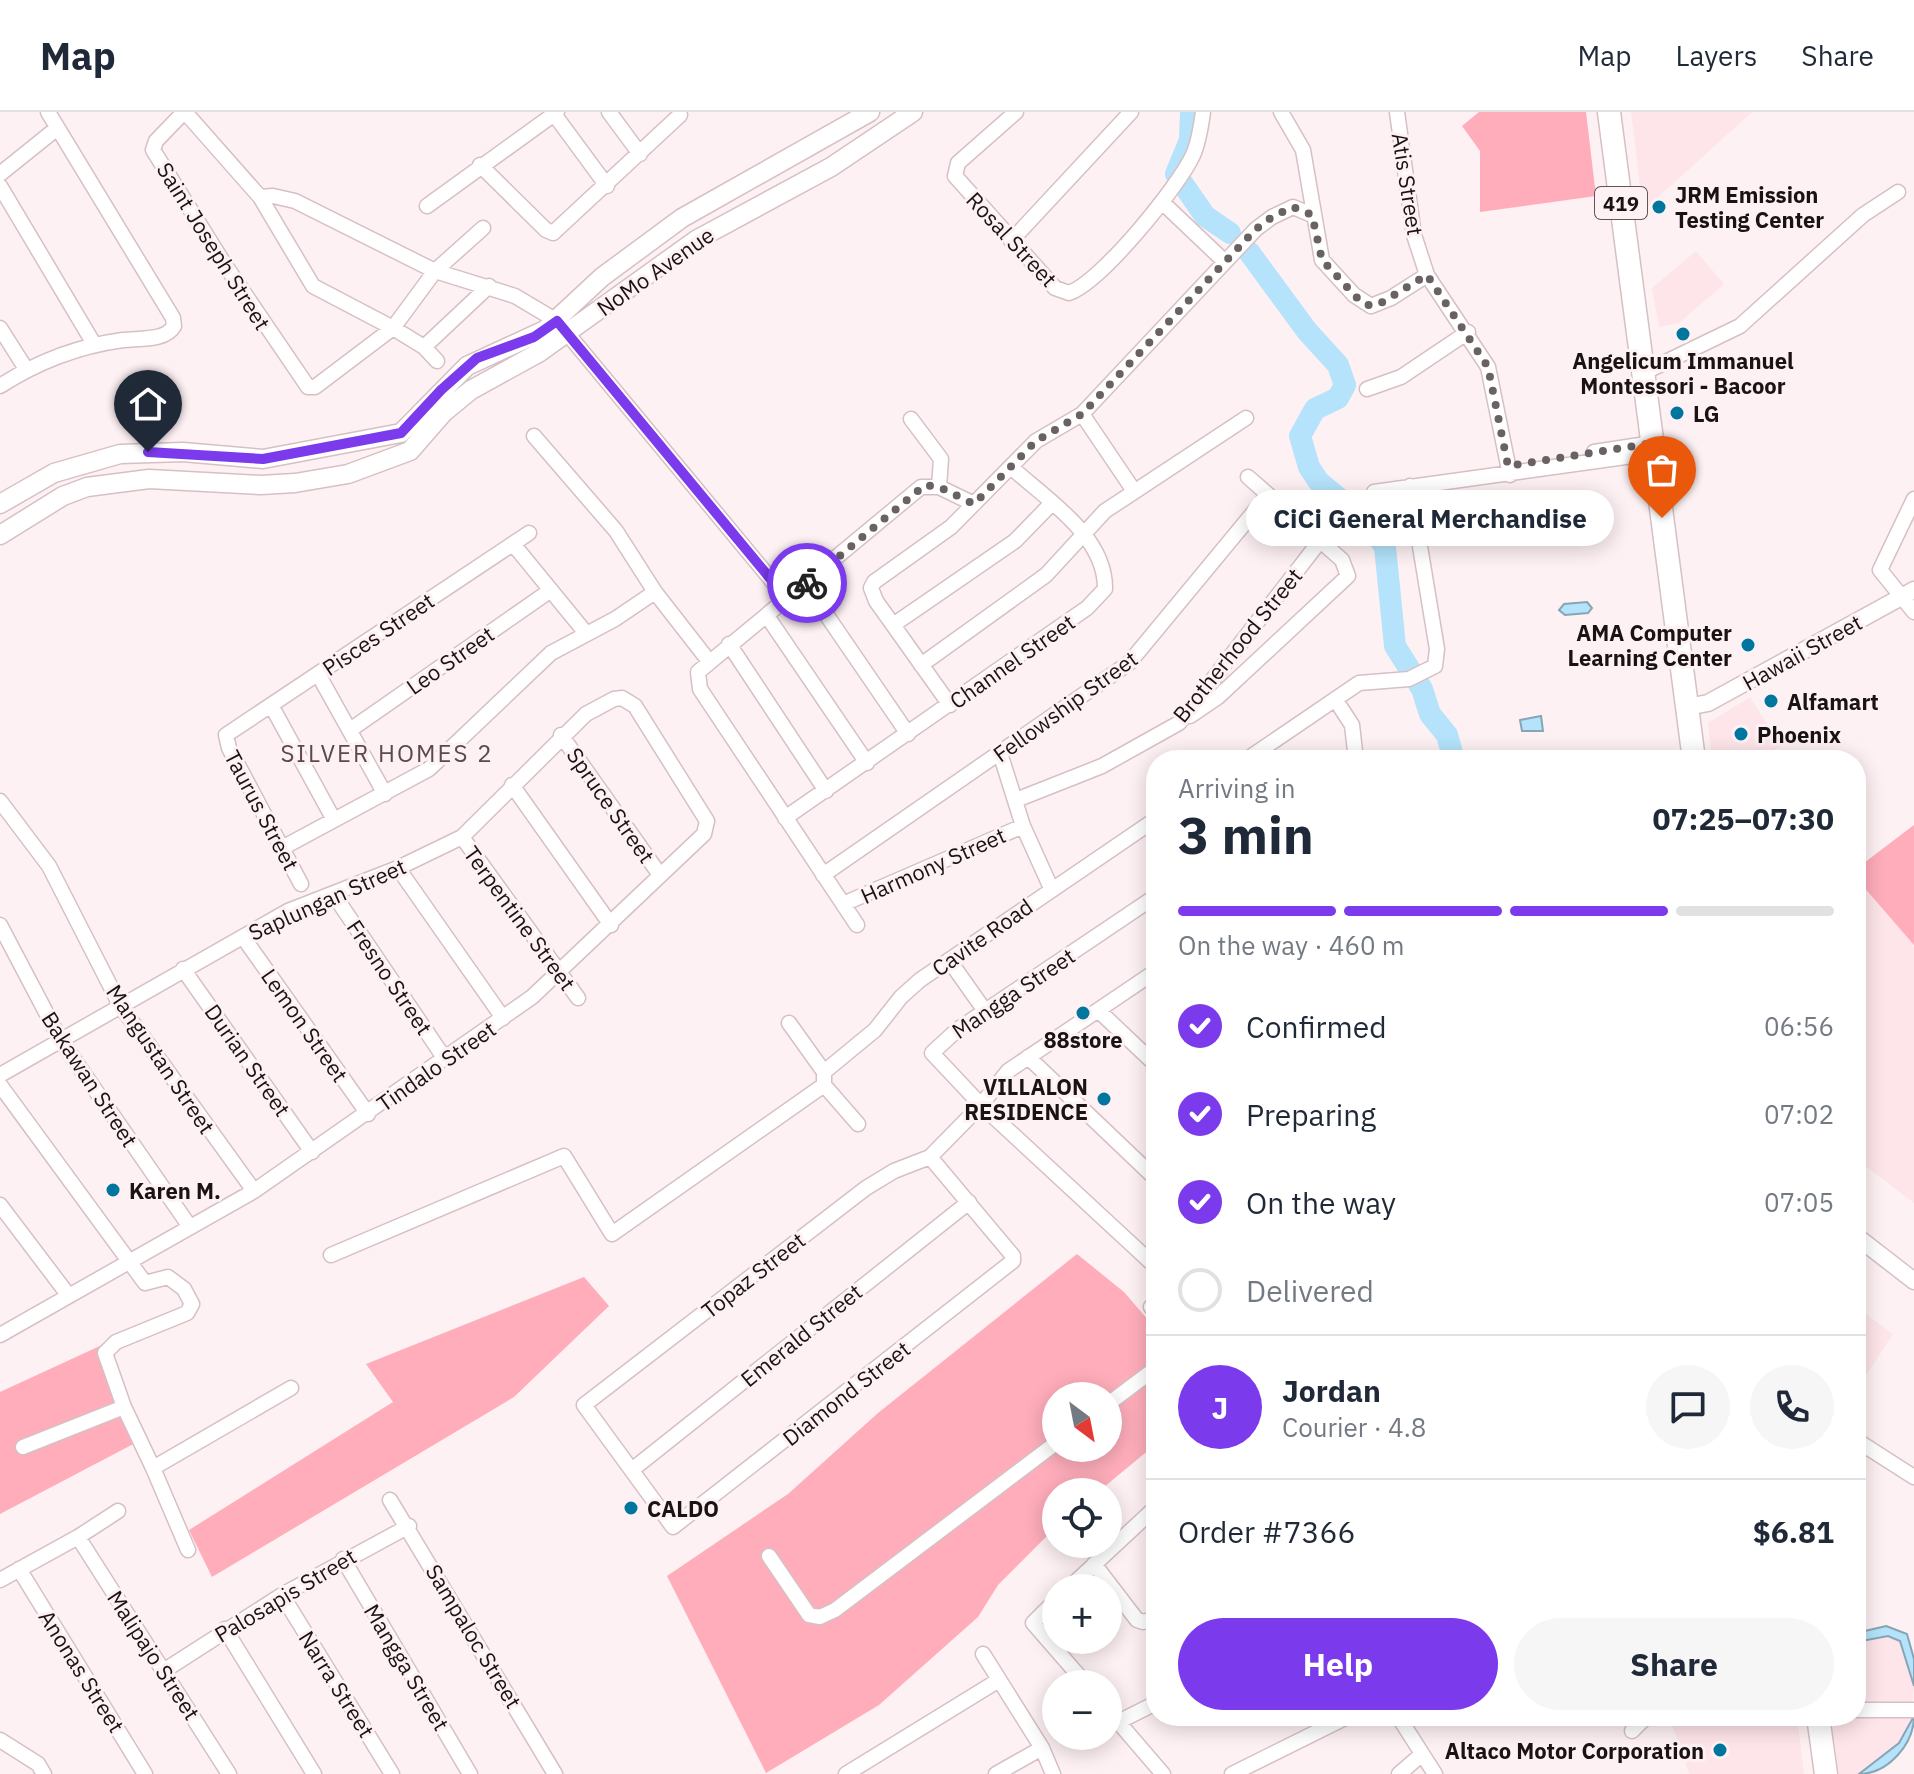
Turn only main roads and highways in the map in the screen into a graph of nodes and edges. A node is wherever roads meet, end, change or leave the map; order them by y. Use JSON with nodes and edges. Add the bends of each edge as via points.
{"nodes":[{"id":1,"x":870,"y":112,"type":"edge"},
{"id":2,"x":913,"y":112,"type":"edge"},
{"id":3,"x":1609,"y":112,"type":"edge"},
{"id":4,"x":562,"y":327,"type":"junction"},
{"id":5,"x":0,"y":504,"type":"edge"},
{"id":6,"x":0,"y":535,"type":"edge"},
{"id":7,"x":1693,"y":750,"type":"edge"},
{"id":8,"x":1819,"y":1726,"type":"edge"},
{"id":9,"x":1826,"y":1774,"type":"edge"}],
"edges":[{"from":1,"to":4,"type":"main road","name":"NoMo Avenue","via":[[682,218],[602,277]]},
{"from":2,"to":4,"type":"main road","name":"NoMo Avenue","via":[[831,167],[696,240]]},
{"from":3,"to":7,"type":"highway","number":"419"},
{"from":4,"to":5,"type":"main road","name":"NoMo Avenue","via":[[477,358],[401,433],[263,459],[183,452],[120,454],[54,473]]},
{"from":4,"to":6,"type":"main road","name":"NoMo Avenue","via":[[460,398],[410,451],[348,474],[261,485],[149,479],[104,483],[63,496]]},
{"from":8,"to":9,"type":"highway"}]}
